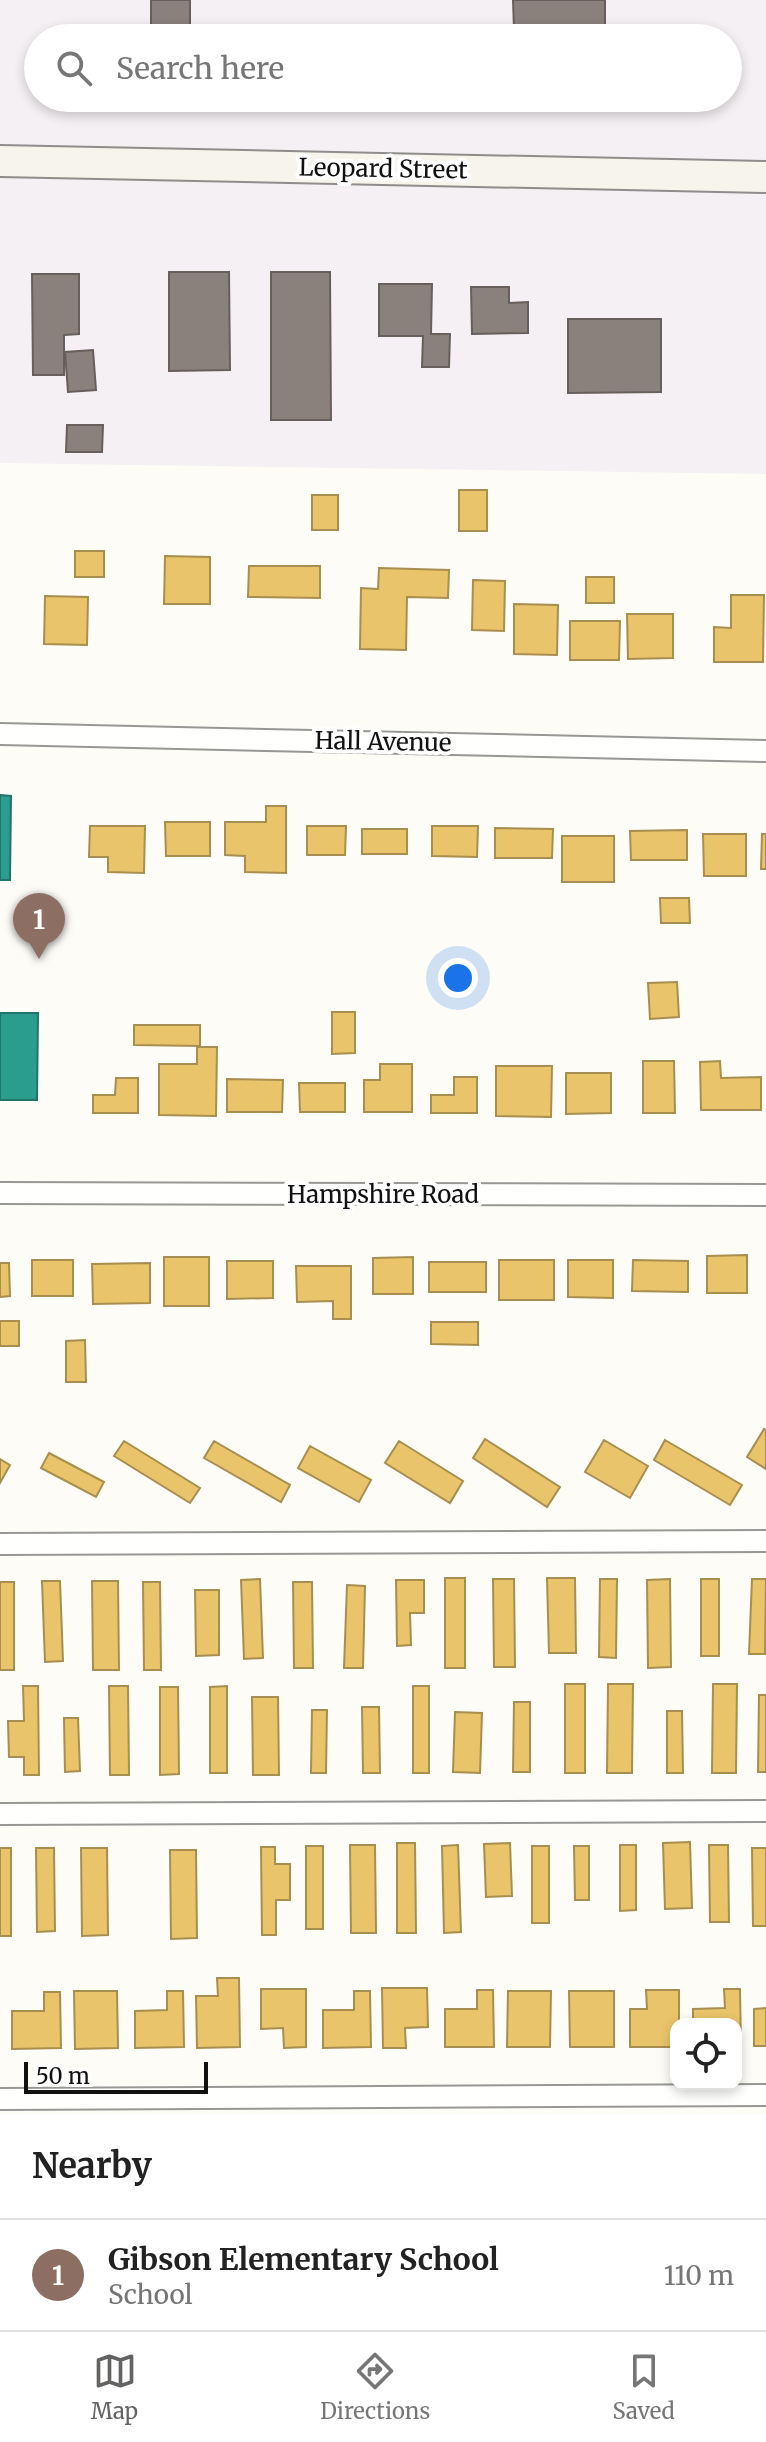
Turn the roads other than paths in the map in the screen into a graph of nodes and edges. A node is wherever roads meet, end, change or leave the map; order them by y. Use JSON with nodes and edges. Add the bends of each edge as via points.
{"nodes":[{"id":1,"x":0,"y":161,"type":"edge"},
{"id":2,"x":766,"y":177,"type":"edge"},
{"id":3,"x":0,"y":734,"type":"edge"},
{"id":4,"x":766,"y":751,"type":"edge"},
{"id":5,"x":0,"y":1193,"type":"edge"},
{"id":6,"x":766,"y":1195,"type":"edge"},
{"id":7,"x":766,"y":1541,"type":"edge"},
{"id":8,"x":0,"y":1544,"type":"edge"},
{"id":9,"x":766,"y":1811,"type":"edge"},
{"id":10,"x":0,"y":1814,"type":"edge"},
{"id":11,"x":766,"y":2095,"type":"edge"},
{"id":12,"x":0,"y":2099,"type":"edge"}],
"edges":[{"from":1,"to":2,"type":"main road","name":"Leopard Street"},
{"from":3,"to":4,"type":"street","name":"Hall Avenue"},
{"from":5,"to":6,"type":"street","name":"Hampshire Road"},
{"from":7,"to":8,"type":"street"},
{"from":9,"to":10,"type":"street"},
{"from":11,"to":12,"type":"street"}]}
